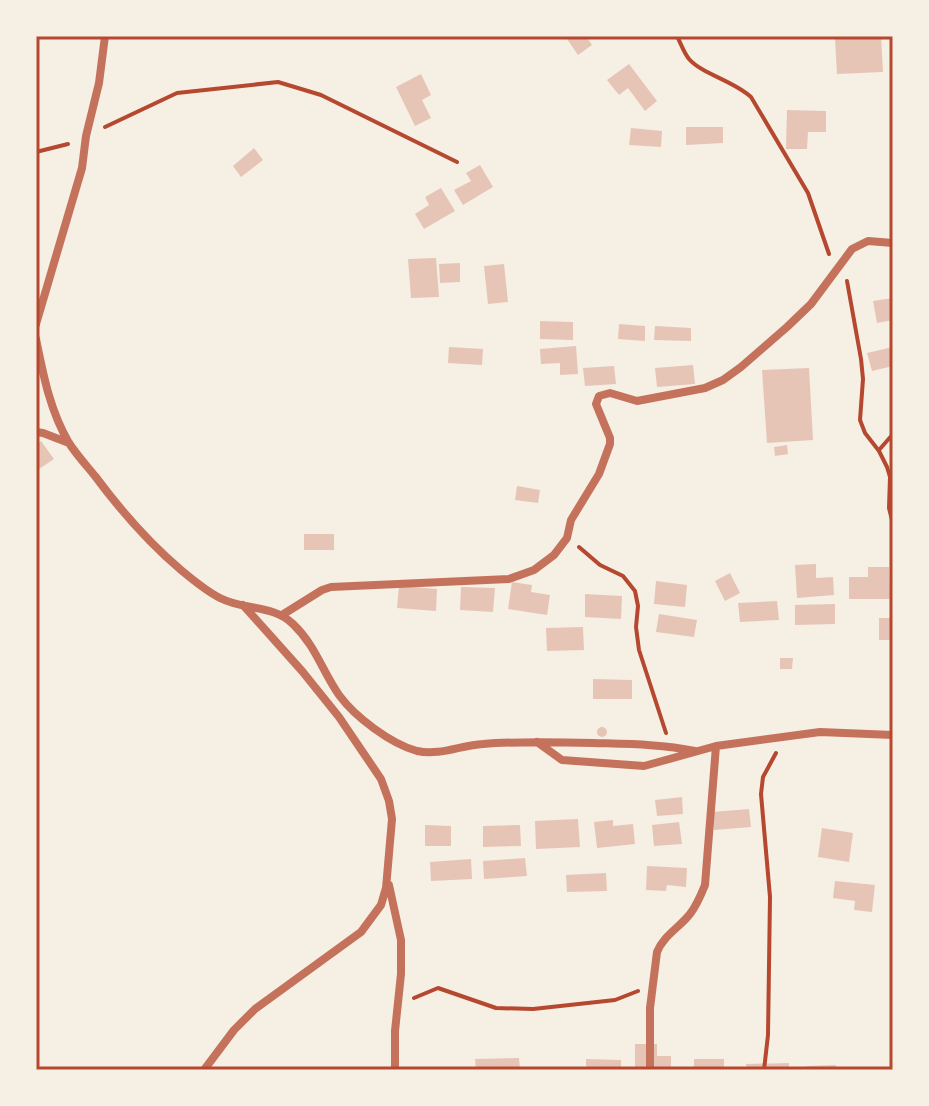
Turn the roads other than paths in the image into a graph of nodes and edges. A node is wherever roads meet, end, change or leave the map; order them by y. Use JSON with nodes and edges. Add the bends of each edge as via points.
{"nodes":[{"id":1,"x":105,"y":36,"type":"edge"},
{"id":2,"x":893,"y":243,"type":"edge"},
{"id":3,"x":36,"y":324,"type":"edge"},
{"id":4,"x":36,"y":339,"type":"edge"},
{"id":5,"x":36,"y":432,"type":"edge"},
{"id":6,"x":69,"y":443,"type":"junction"},
{"id":7,"x":243,"y":605,"type":"junction"},
{"id":8,"x":282,"y":615,"type":"junction"},
{"id":9,"x":893,"y":735,"type":"edge"},
{"id":10,"x":537,"y":742,"type":"junction"},
{"id":11,"x":716,"y":746,"type":"junction"},
{"id":12,"x":695,"y":751,"type":"junction"},
{"id":13,"x":387,"y":878,"type":"junction"},
{"id":14,"x":204,"y":1070,"type":"edge"},
{"id":15,"x":395,"y":1070,"type":"edge"},
{"id":16,"x":650,"y":1070,"type":"edge"}],
"edges":[{"from":1,"to":3,"type":"street","via":[[80,177]]},
{"from":2,"to":8,"type":"street","via":[[868,241],[852,249],[811,304],[723,380],[637,401],[610,393],[599,396],[596,404],[610,444],[567,538],[544,564],[509,579],[339,586],[322,590]]},
{"from":4,"to":6,"type":"street","via":[[45,385]]},
{"from":5,"to":6,"type":"street"},
{"from":6,"to":7,"type":"street","via":[[146,539],[201,587]]},
{"from":7,"to":8,"type":"street"},
{"from":7,"to":13,"type":"street","via":[[321,694],[381,779],[392,819]]},
{"from":8,"to":10,"type":"street","via":[[313,646],[340,697],[391,740],[413,750],[438,752]]},
{"from":9,"to":11,"type":"street","via":[[820,732]]},
{"from":10,"to":12,"type":"street"},
{"from":10,"to":12,"type":"street","via":[[562,760],[623,765],[644,766]]},
{"from":11,"to":12,"type":"street"},
{"from":11,"to":16,"type":"street","via":[[705,885],[691,913],[659,945],[655,960]]},
{"from":13,"to":14,"type":"street","via":[[381,905],[361,932],[255,1009]]},
{"from":13,"to":15,"type":"street","via":[[401,940]]}]}
